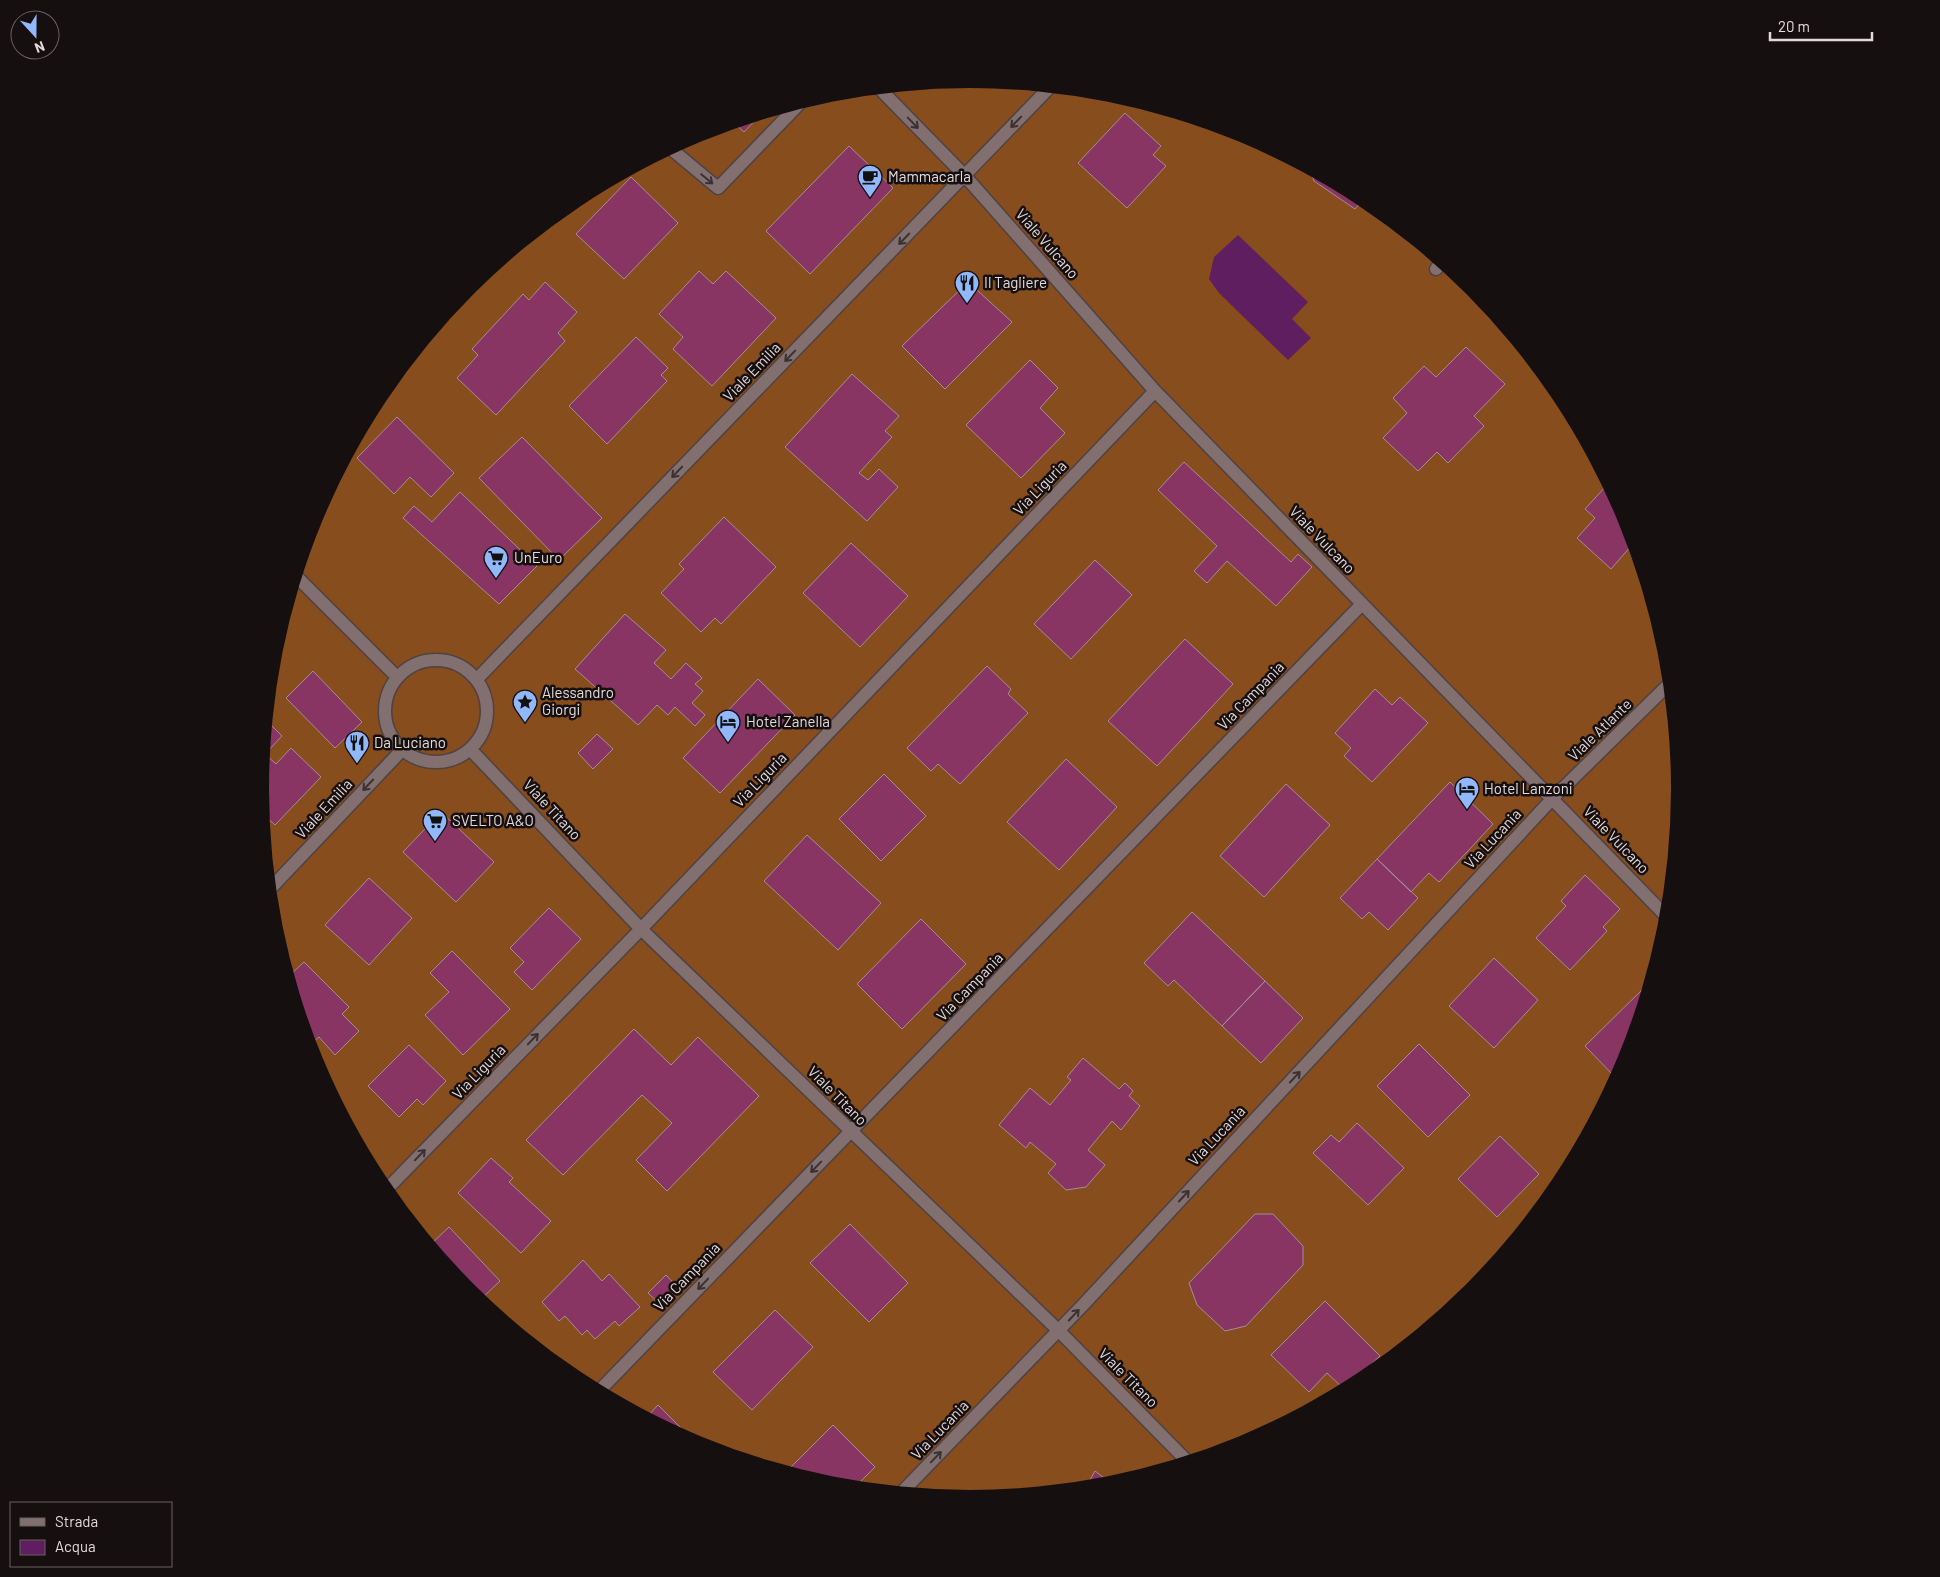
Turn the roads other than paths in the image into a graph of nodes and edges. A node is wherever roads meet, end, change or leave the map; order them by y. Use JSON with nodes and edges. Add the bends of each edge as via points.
{"nodes":[{"id":1,"x":1046,"y":92,"type":"edge"},
{"id":2,"x":883,"y":93,"type":"edge"},
{"id":3,"x":793,"y":110,"type":"edge"},
{"id":4,"x":676,"y":153,"type":"edge"},
{"id":5,"x":965,"y":176,"type":"junction"},
{"id":6,"x":1155,"y":391,"type":"junction"},
{"id":7,"x":301,"y":581,"type":"edge"},
{"id":8,"x":1362,"y":604,"type":"junction"},
{"id":9,"x":397,"y":677,"type":"junction"},
{"id":10,"x":477,"y":679,"type":"junction"},
{"id":11,"x":1664,"y":690,"type":"edge"},
{"id":12,"x":470,"y":749,"type":"junction"},
{"id":13,"x":402,"y":750,"type":"junction"},
{"id":14,"x":1552,"y":799,"type":"junction"},
{"id":15,"x":275,"y":883,"type":"edge"},
{"id":16,"x":1660,"y":910,"type":"edge"},
{"id":17,"x":641,"y":929,"type":"junction"},
{"id":18,"x":850,"y":1132,"type":"junction"},
{"id":19,"x":392,"y":1184,"type":"edge"},
{"id":20,"x":1059,"y":1331,"type":"junction"},
{"id":21,"x":604,"y":1386,"type":"edge"},
{"id":22,"x":1182,"y":1456,"type":"edge"},
{"id":23,"x":907,"y":1487,"type":"edge"}],
"edges":[{"from":1,"to":5,"type":"street","name":"Viale Emilia","one_way":true},
{"from":2,"to":5,"type":"street","name":"Viale Vulcano","one_way":true},
{"from":4,"to":3,"type":"street","one_way":true,"via":[[718,188]]},
{"from":5,"to":6,"type":"street","name":"Viale Vulcano"},
{"from":5,"to":10,"type":"street","name":"Viale Emilia","one_way":true},
{"from":6,"to":8,"type":"street","name":"Viale Vulcano"},
{"from":6,"to":17,"type":"street","name":"Via Liguria"},
{"from":7,"to":9,"type":"street"},
{"from":8,"to":14,"type":"street","name":"Viale Vulcano"},
{"from":8,"to":18,"type":"street","name":"Via Campania"},
{"from":9,"to":10,"type":"street","via":[[422,661],[437,660],[452,662]]},
{"from":9,"to":13,"type":"street","via":[[389,688],[384,714],[387,728]]},
{"from":10,"to":12,"type":"street","via":[[488,708],[480,737]]},
{"from":11,"to":14,"type":"street","name":"Viale Atlante"},
{"from":12,"to":13,"type":"street","via":[[460,756],[436,762],[424,761]]},
{"from":12,"to":17,"type":"street","name":"Viale Titano"},
{"from":13,"to":15,"type":"street","name":"Viale Emilia","one_way":true},
{"from":14,"to":16,"type":"street","name":"Viale Vulcano"},
{"from":20,"to":14,"type":"street","name":"Via Lucania","one_way":true},
{"from":17,"to":18,"type":"street","name":"Viale Titano"},
{"from":19,"to":17,"type":"street","name":"Via Liguria","one_way":true},
{"from":18,"to":20,"type":"street","name":"Viale Titano"},
{"from":18,"to":21,"type":"street","name":"Via Campania","one_way":true},
{"from":20,"to":22,"type":"street","name":"Viale Titano"},
{"from":23,"to":20,"type":"street","name":"Via Lucania","one_way":true}]}
